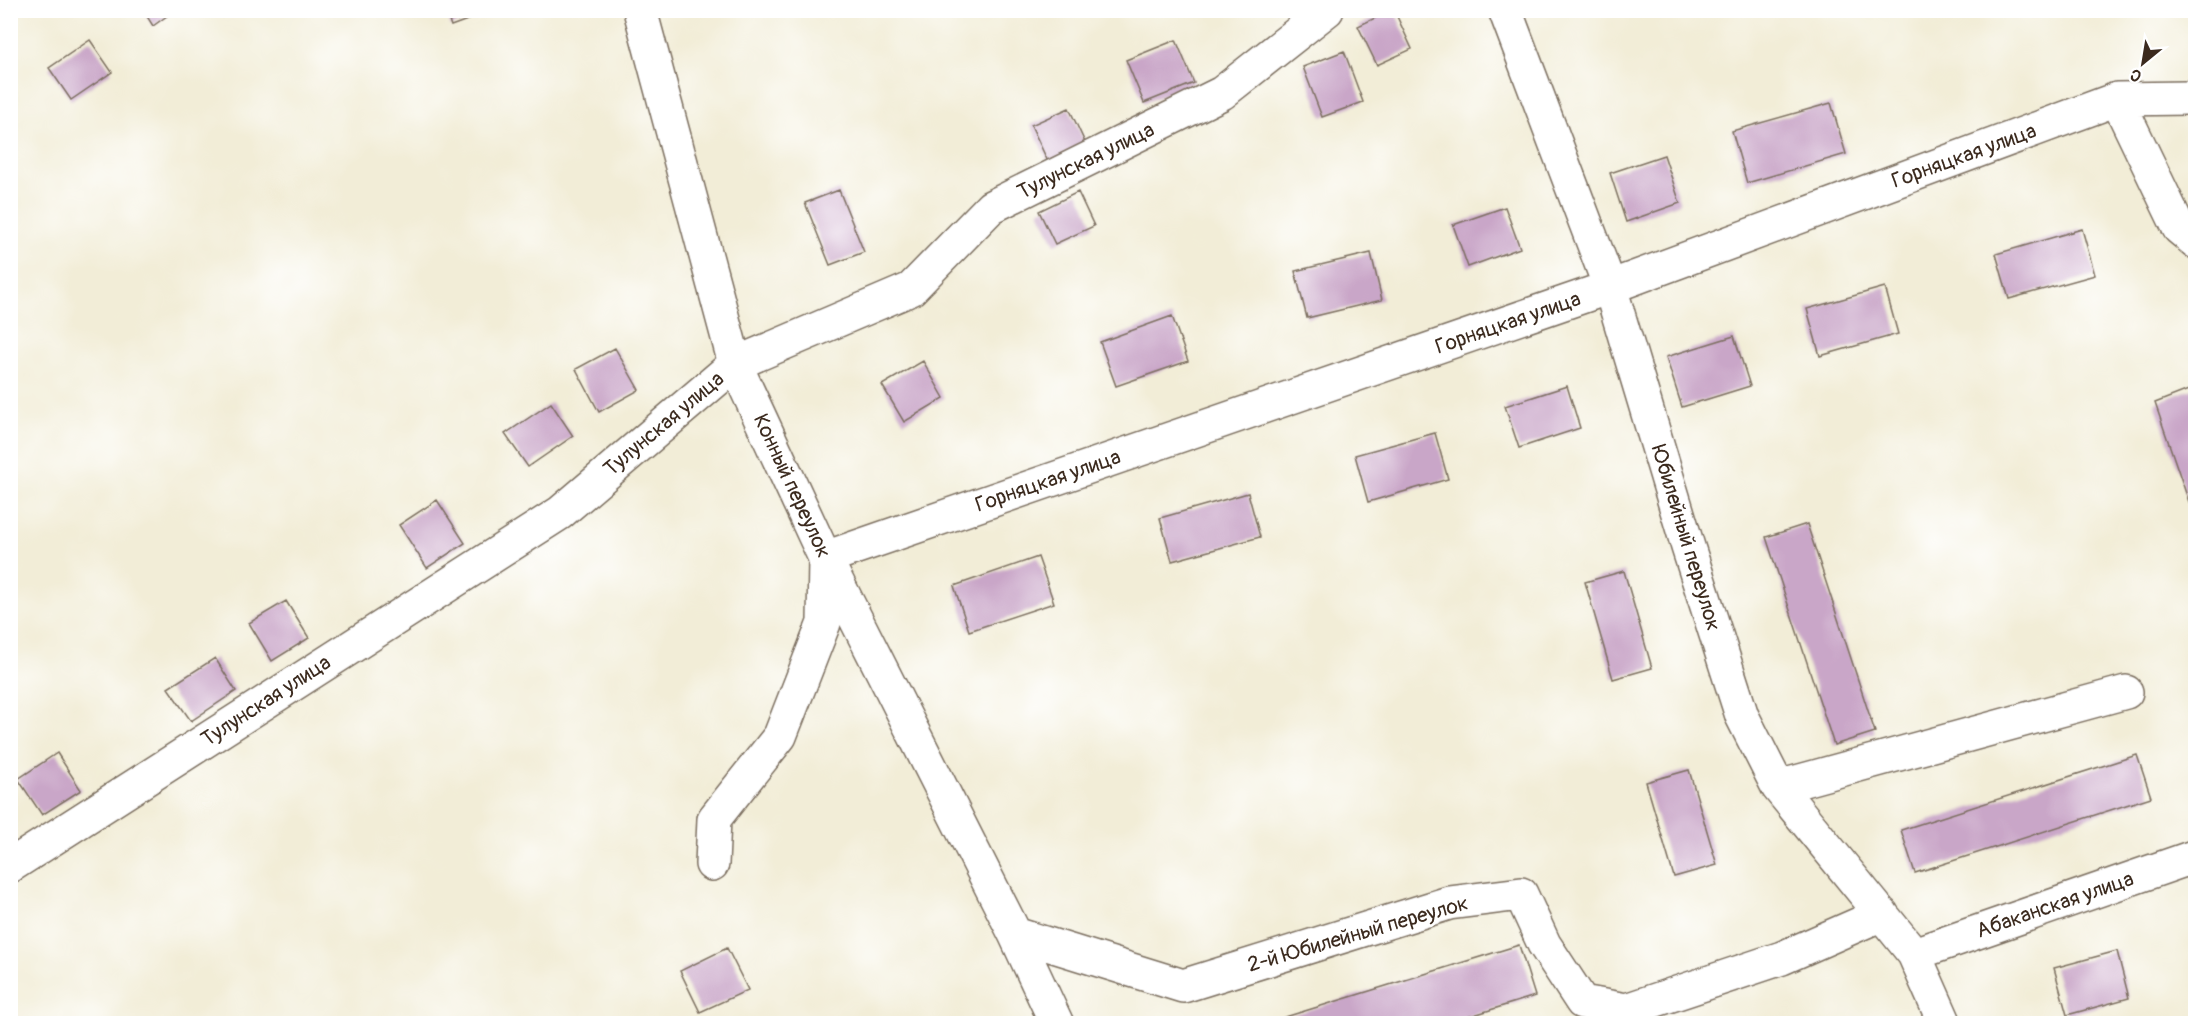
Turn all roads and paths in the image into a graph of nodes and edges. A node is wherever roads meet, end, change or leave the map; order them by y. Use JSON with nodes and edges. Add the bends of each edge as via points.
{"nodes":[{"id":1,"x":640,"y":10,"type":"edge"},
{"id":2,"x":1327,"y":10,"type":"edge"},
{"id":3,"x":1505,"y":10,"type":"edge"},
{"id":4,"x":2189,"y":98,"type":"dead end"},
{"id":5,"x":2117,"y":99,"type":"junction"},
{"id":6,"x":2196,"y":242,"type":"edge"},
{"id":7,"x":1610,"y":287,"type":"junction"},
{"id":8,"x":735,"y":364,"type":"junction"},
{"id":9,"x":825,"y":558,"type":"junction"},
{"id":10,"x":2126,"y":692,"type":"dead end"},
{"id":11,"x":1778,"y":787,"type":"junction"},
{"id":12,"x":2196,"y":856,"type":"edge"},
{"id":13,"x":712,"y":864,"type":"dead end"},
{"id":14,"x":10,"y":866,"type":"edge"},
{"id":15,"x":1882,"y":914,"type":"junction"},
{"id":16,"x":1015,"y":934,"type":"junction"},
{"id":17,"x":1914,"y":954,"type":"junction"},
{"id":18,"x":1057,"y":1023,"type":"edge"},
{"id":19,"x":1944,"y":1023,"type":"edge"}],
"edges":[{"from":1,"to":8,"type":"street","name":"Конный переулок"},
{"from":2,"to":8,"type":"street","name":"Тулунская улица","via":[[1222,93],[991,207],[911,289]]},
{"from":3,"to":7,"type":"street","name":"Юбилейный переулок"},
{"from":4,"to":5,"type":"street","name":"Горняцкая улица"},
{"from":5,"to":6,"type":"street","via":[[2179,228]]},
{"from":5,"to":7,"type":"street","name":"Горняцкая улица"},
{"from":7,"to":9,"type":"street","name":"Горняцкая улица"},
{"from":7,"to":11,"type":"street","name":"Юбилейный переулок","via":[[1742,716]]},
{"from":8,"to":9,"type":"street","name":"Конный переулок"},
{"from":8,"to":14,"type":"street","name":"Тулунская улица","via":[[560,513]]},
{"from":9,"to":13,"type":"street","via":[[824,623],[780,736],[714,819]]},
{"from":9,"to":16,"type":"street","name":"Конный переулок"},
{"from":10,"to":11,"type":"street"},
{"from":11,"to":15,"type":"street","name":"Юбилейный переулок"},
{"from":12,"to":17,"type":"street","name":"Абаканская улица"},
{"from":15,"to":16,"type":"street","name":"2-й Юбилейный переулок","via":[[1782,958],[1626,1010],[1582,1002],[1544,944],[1521,894],[1449,903],[1183,986]]},
{"from":15,"to":17,"type":"street","name":"Юбилейный переулок"},
{"from":16,"to":18,"type":"street","name":"Конный переулок"},
{"from":17,"to":19,"type":"street","name":"Юбилейный переулок"}]}
